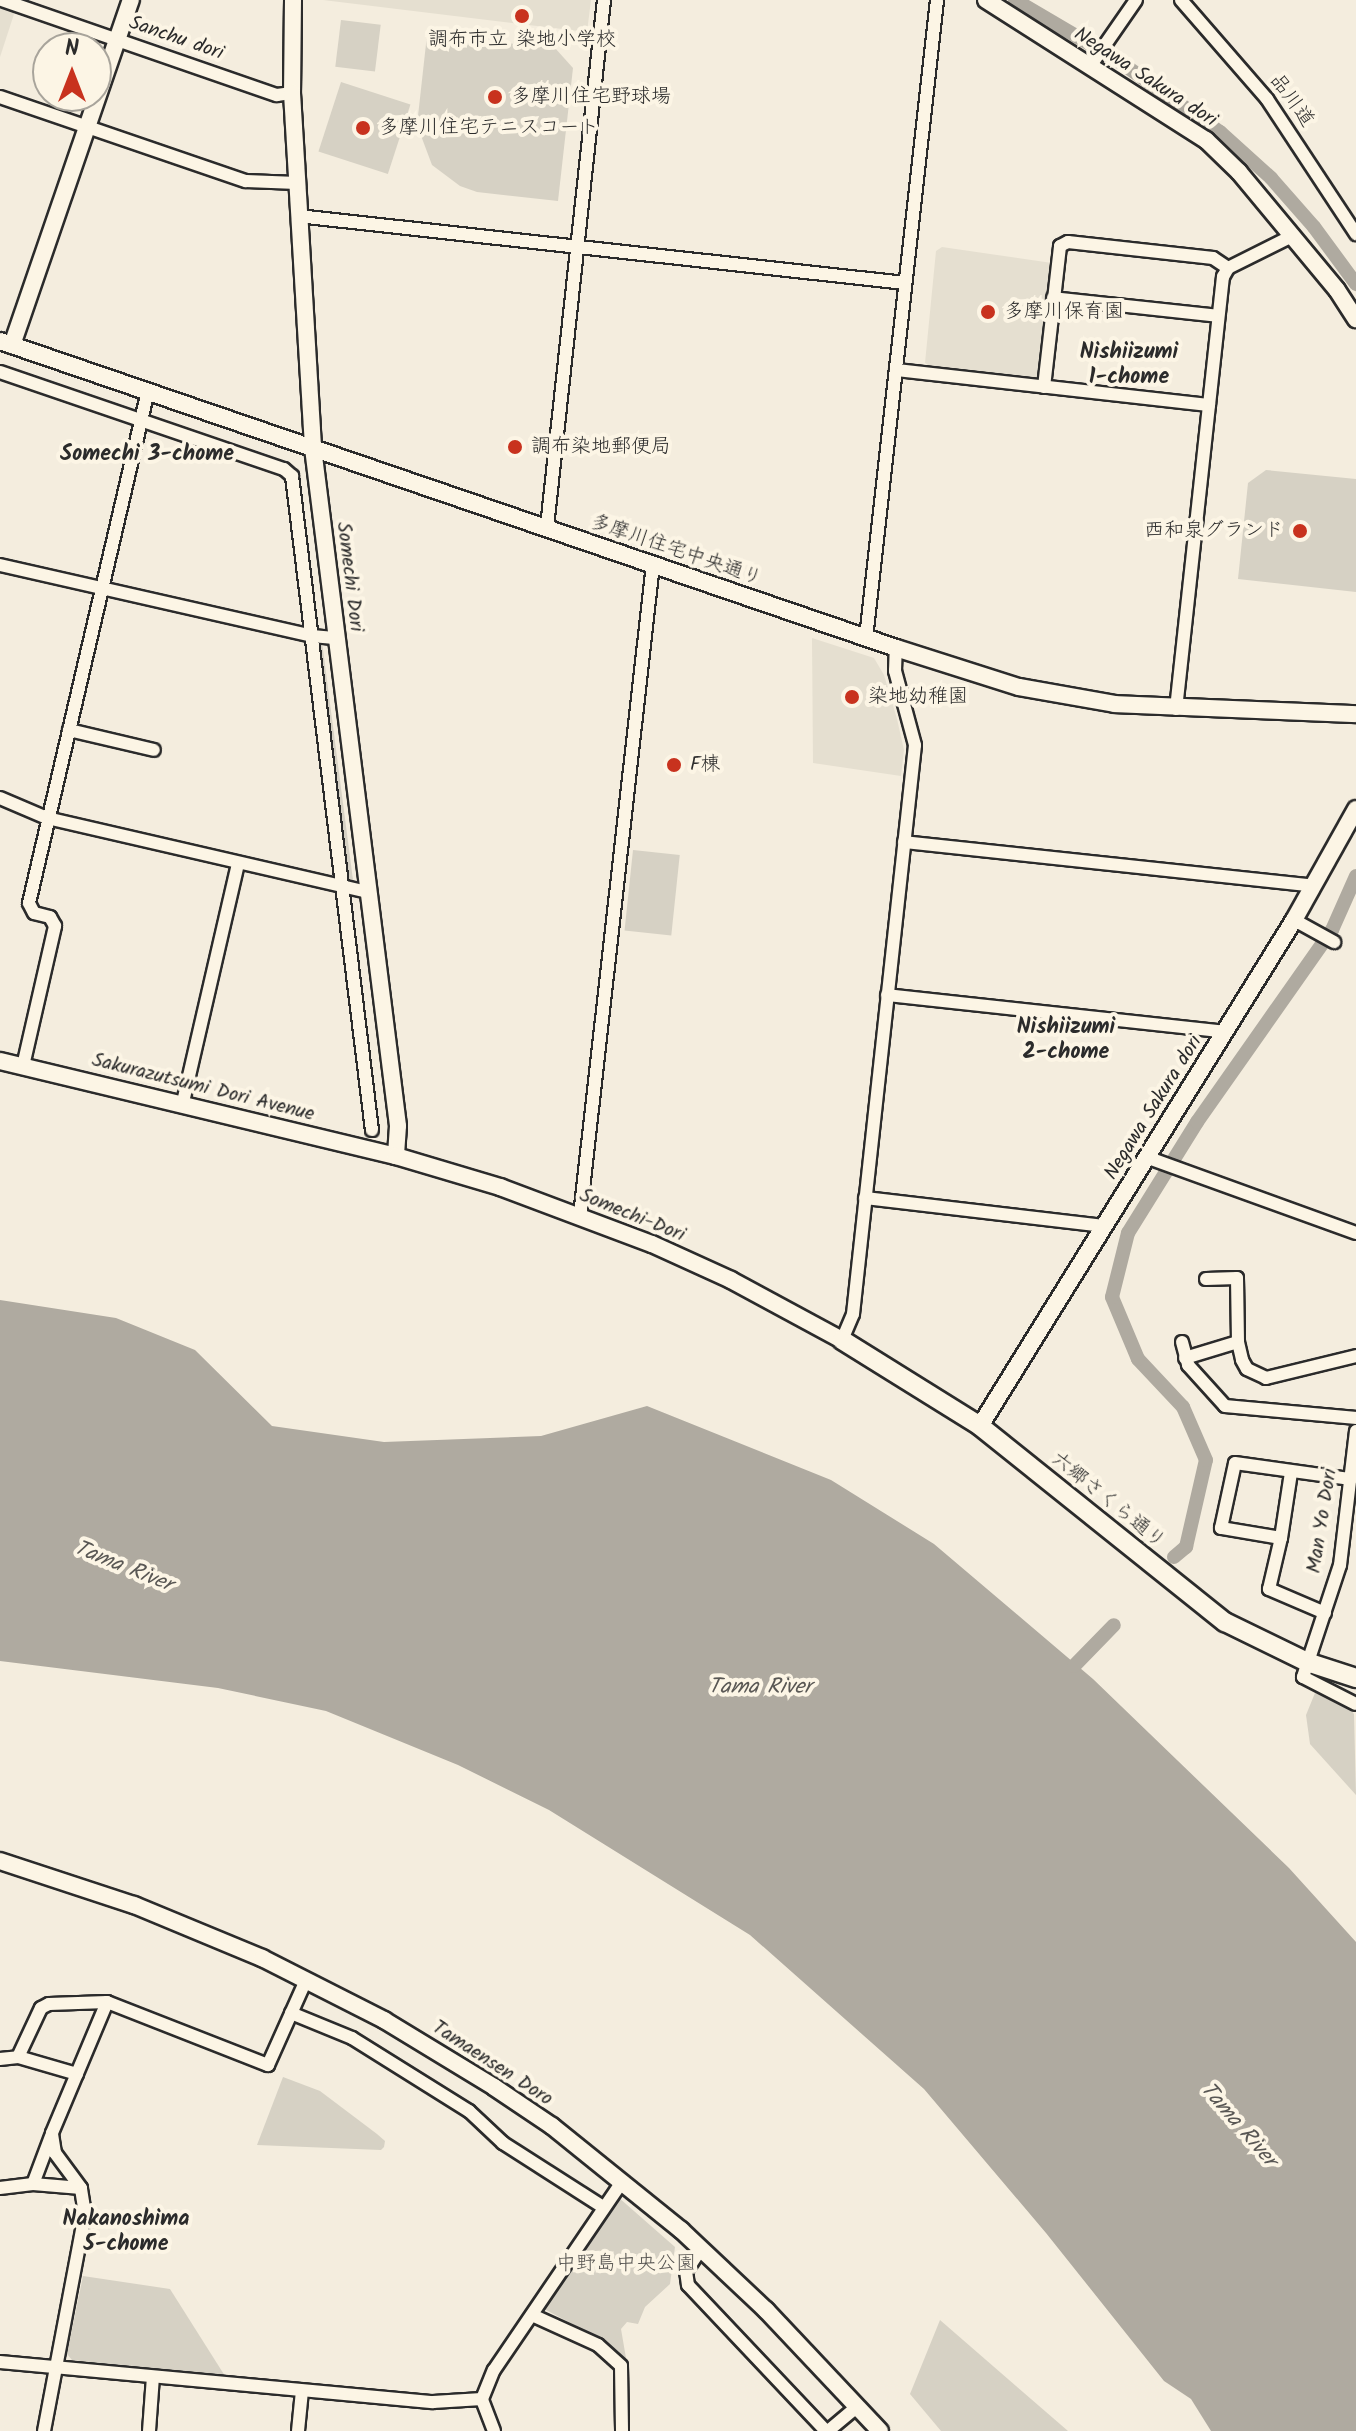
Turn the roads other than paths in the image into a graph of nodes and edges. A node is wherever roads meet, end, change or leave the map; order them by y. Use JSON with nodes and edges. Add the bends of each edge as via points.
{"nodes":[{"id":1,"x":2,"y":0,"type":"edge"},
{"id":2,"x":131,"y":0,"type":"edge"},
{"id":3,"x":293,"y":0,"type":"edge"},
{"id":4,"x":604,"y":0,"type":"edge"},
{"id":5,"x":937,"y":0,"type":"edge"},
{"id":6,"x":986,"y":0,"type":"edge"},
{"id":7,"x":1136,"y":0,"type":"edge"},
{"id":8,"x":1181,"y":0,"type":"edge"},
{"id":9,"x":117,"y":41,"type":"junction"},
{"id":10,"x":1094,"y":62,"type":"junction"},
{"id":11,"x":292,"y":93,"type":"junction"},
{"id":12,"x":0,"y":97,"type":"edge"},
{"id":13,"x":87,"y":127,"type":"junction"},
{"id":14,"x":297,"y":183,"type":"junction"},
{"id":15,"x":1356,"y":206,"type":"edge"},
{"id":16,"x":298,"y":216,"type":"junction"},
{"id":17,"x":1347,"y":219,"type":"junction"},
{"id":18,"x":1356,"y":234,"type":"edge"},
{"id":19,"x":1292,"y":236,"type":"junction"},
{"id":20,"x":577,"y":247,"type":"junction"},
{"id":21,"x":1228,"y":268,"type":"junction"},
{"id":22,"x":905,"y":283,"type":"junction"},
{"id":23,"x":1053,"y":298,"type":"junction"},
{"id":24,"x":1218,"y":316,"type":"junction"},
{"id":25,"x":1356,"y":319,"type":"edge"},
{"id":26,"x":6,"y":343,"type":"edge"},
{"id":27,"x":896,"y":370,"type":"junction"},
{"id":28,"x":0,"y":372,"type":"edge"},
{"id":29,"x":1044,"y":387,"type":"junction"},
{"id":30,"x":148,"y":391,"type":"junction"},
{"id":31,"x":1209,"y":405,"type":"junction"},
{"id":32,"x":141,"y":421,"type":"junction"},
{"id":33,"x":313,"y":448,"type":"junction"},
{"id":34,"x":547,"y":527,"type":"junction"},
{"id":35,"x":653,"y":564,"type":"junction"},
{"id":36,"x":0,"y":565,"type":"edge"},
{"id":37,"x":102,"y":589,"type":"junction"},
{"id":38,"x":312,"y":636,"type":"junction"},
{"id":39,"x":337,"y":638,"type":"junction"},
{"id":40,"x":866,"y":638,"type":"junction"},
{"id":41,"x":896,"y":648,"type":"junction"},
{"id":42,"x":1176,"y":709,"type":"junction"},
{"id":43,"x":1356,"y":714,"type":"edge"},
{"id":44,"x":69,"y":730,"type":"junction"},
{"id":45,"x":154,"y":750,"type":"dead end"},
{"id":46,"x":0,"y":798,"type":"edge"},
{"id":47,"x":1356,"y":809,"type":"edge"},
{"id":48,"x":47,"y":818,"type":"junction"},
{"id":49,"x":904,"y":842,"type":"junction"},
{"id":50,"x":238,"y":864,"type":"junction"},
{"id":51,"x":1313,"y":886,"type":"junction"},
{"id":52,"x":341,"y":887,"type":"junction"},
{"id":53,"x":368,"y":892,"type":"junction"},
{"id":54,"x":1294,"y":920,"type":"junction"},
{"id":55,"x":1334,"y":942,"type":"dead end"},
{"id":56,"x":887,"y":995,"type":"junction"},
{"id":57,"x":1225,"y":1032,"type":"junction"},
{"id":58,"x":0,"y":1061,"type":"edge"},
{"id":59,"x":23,"y":1066,"type":"junction"},
{"id":60,"x":183,"y":1102,"type":"junction"},
{"id":61,"x":372,"y":1130,"type":"dead end"},
{"id":62,"x":396,"y":1156,"type":"junction"},
{"id":63,"x":1154,"y":1160,"type":"junction"},
{"id":64,"x":865,"y":1198,"type":"junction"},
{"id":65,"x":580,"y":1216,"type":"junction"},
{"id":66,"x":1104,"y":1226,"type":"junction"},
{"id":67,"x":1356,"y":1233,"type":"edge"},
{"id":68,"x":1206,"y":1279,"type":"dead end"},
{"id":69,"x":842,"y":1340,"type":"junction"},
{"id":70,"x":1182,"y":1342,"type":"dead end"},
{"id":71,"x":1238,"y":1342,"type":"junction"},
{"id":72,"x":1356,"y":1356,"type":"edge"},
{"id":73,"x":1185,"y":1358,"type":"junction"},
{"id":74,"x":1356,"y":1418,"type":"edge"},
{"id":75,"x":980,"y":1426,"type":"junction"},
{"id":76,"x":1356,"y":1431,"type":"edge"},
{"id":77,"x":1291,"y":1473,"type":"junction"},
{"id":78,"x":1351,"y":1479,"type":"junction"},
{"id":79,"x":1281,"y":1538,"type":"junction"},
{"id":80,"x":1325,"y":1613,"type":"junction"},
{"id":81,"x":1307,"y":1662,"type":"junction"},
{"id":82,"x":1356,"y":1678,"type":"edge"},
{"id":83,"x":1356,"y":1704,"type":"edge"},
{"id":84,"x":0,"y":1861,"type":"edge"},
{"id":85,"x":306,"y":1980,"type":"junction"},
{"id":86,"x":107,"y":2002,"type":"junction"},
{"id":87,"x":291,"y":2013,"type":"junction"},
{"id":88,"x":18,"y":2057,"type":"junction"},
{"id":89,"x":0,"y":2059,"type":"edge"},
{"id":90,"x":77,"y":2074,"type":"junction"},
{"id":91,"x":52,"y":2133,"type":"junction"},
{"id":92,"x":622,"y":2182,"type":"junction"},
{"id":93,"x":33,"y":2184,"type":"junction"},
{"id":94,"x":0,"y":2188,"type":"edge"},
{"id":95,"x":81,"y":2188,"type":"junction"},
{"id":96,"x":603,"y":2207,"type":"junction"},
{"id":97,"x":701,"y":2249,"type":"junction"},
{"id":98,"x":532,"y":2315,"type":"junction"},
{"id":99,"x":0,"y":2362,"type":"edge"},
{"id":100,"x":55,"y":2366,"type":"junction"},
{"id":101,"x":153,"y":2377,"type":"junction"},
{"id":102,"x":302,"y":2391,"type":"junction"},
{"id":103,"x":482,"y":2399,"type":"junction"},
{"id":104,"x":857,"y":2407,"type":"junction"},
{"id":105,"x":44,"y":2431,"type":"edge"},
{"id":106,"x":149,"y":2431,"type":"edge"},
{"id":107,"x":298,"y":2431,"type":"edge"},
{"id":108,"x":494,"y":2431,"type":"edge"},
{"id":109,"x":622,"y":2431,"type":"edge"},
{"id":110,"x":827,"y":2431,"type":"edge"},
{"id":111,"x":880,"y":2431,"type":"edge"}],
"edges":[{"from":1,"to":9,"type":"street","name":"Sanchu dori"},
{"from":2,"to":9,"type":"street"},
{"from":3,"to":11,"type":"street","name":"Somechi Dori"},
{"from":4,"to":20,"type":"street"},
{"from":5,"to":22,"type":"street"},
{"from":6,"to":10,"type":"street","name":"Negawa Sakura dori"},
{"from":7,"to":10,"type":"street"},
{"from":8,"to":17,"type":"street","name":"品川道","via":[[1267,99]]},
{"from":9,"to":11,"type":"street","name":"Sanchu dori","via":[[277,95]]},
{"from":9,"to":13,"type":"street"},
{"from":10,"to":19,"type":"street","name":"Negawa Sakura dori","via":[[1206,140]]},
{"from":11,"to":14,"type":"street","name":"Somechi Dori"},
{"from":12,"to":13,"type":"street"},
{"from":13,"to":14,"type":"street","via":[[246,181]]},
{"from":13,"to":26,"type":"street"},
{"from":14,"to":16,"type":"street","name":"Somechi Dori"},
{"from":15,"to":17,"type":"street"},
{"from":16,"to":20,"type":"street"},
{"from":16,"to":33,"type":"street","name":"Somechi Dori"},
{"from":17,"to":18,"type":"street","name":"品川道"},
{"from":19,"to":21,"type":"street"},
{"from":19,"to":25,"type":"street","name":"Negawa Sakura dori"},
{"from":20,"to":22,"type":"street"},
{"from":20,"to":34,"type":"street"},
{"from":21,"to":23,"type":"street","via":[[1213,258],[1068,242],[1060,246]]},
{"from":21,"to":24,"type":"street"},
{"from":22,"to":27,"type":"street"},
{"from":23,"to":24,"type":"street"},
{"from":23,"to":29,"type":"street"},
{"from":24,"to":31,"type":"street"},
{"from":26,"to":30,"type":"street","name":"多摩川住宅中央通り"},
{"from":27,"to":29,"type":"street"},
{"from":27,"to":40,"type":"street"},
{"from":28,"to":32,"type":"street"},
{"from":29,"to":31,"type":"street"},
{"from":30,"to":32,"type":"street"},
{"from":30,"to":33,"type":"street","name":"多摩川住宅中央通り"},
{"from":31,"to":42,"type":"street"},
{"from":32,"to":37,"type":"street"},
{"from":32,"to":38,"type":"street","via":[[289,471]]},
{"from":33,"to":34,"type":"street","name":"多摩川住宅中央通り"},
{"from":33,"to":39,"type":"street","name":"Somechi Dori"},
{"from":34,"to":35,"type":"street","name":"多摩川住宅中央通り"},
{"from":35,"to":40,"type":"street","name":"多摩川住宅中央通り"},
{"from":35,"to":65,"type":"street"},
{"from":36,"to":37,"type":"street"},
{"from":37,"to":38,"type":"street"},
{"from":37,"to":44,"type":"street"},
{"from":38,"to":39,"type":"street"},
{"from":38,"to":52,"type":"street"},
{"from":39,"to":53,"type":"street","name":"Somechi Dori"},
{"from":40,"to":41,"type":"street","name":"多摩川住宅中央通り"},
{"from":41,"to":42,"type":"street","name":"多摩川住宅中央通り","via":[[1064,697]]},
{"from":41,"to":49,"type":"street","via":[[895,671],[915,745]]},
{"from":42,"to":43,"type":"street","name":"多摩川住宅中央通り"},
{"from":44,"to":45,"type":"street"},
{"from":44,"to":48,"type":"street"},
{"from":46,"to":48,"type":"street"},
{"from":47,"to":51,"type":"street","name":"Negawa Sakura dori"},
{"from":48,"to":50,"type":"street"},
{"from":48,"to":59,"type":"street","via":[[29,903],[34,913],[50,917],[55,926]]},
{"from":49,"to":51,"type":"street"},
{"from":49,"to":56,"type":"street"},
{"from":50,"to":52,"type":"street"},
{"from":50,"to":60,"type":"street"},
{"from":51,"to":54,"type":"street","name":"Negawa Sakura dori"},
{"from":52,"to":53,"type":"street"},
{"from":52,"to":61,"type":"street"},
{"from":53,"to":62,"type":"street","name":"Somechi Dori","via":[[398,1126]]},
{"from":54,"to":55,"type":"street"},
{"from":54,"to":57,"type":"street","name":"Negawa Sakura dori"},
{"from":56,"to":57,"type":"street"},
{"from":56,"to":64,"type":"street"},
{"from":57,"to":63,"type":"street","name":"Negawa Sakura dori"},
{"from":58,"to":59,"type":"street","name":"Sakurazutsumi Dori Avenue"},
{"from":59,"to":60,"type":"street","name":"Sakurazutsumi Dori Avenue"},
{"from":60,"to":62,"type":"street","name":"Sakurazutsumi Dori Avenue"},
{"from":62,"to":65,"type":"street","name":"Somechi-Dori"},
{"from":63,"to":66,"type":"street","name":"Negawa Sakura dori"},
{"from":63,"to":67,"type":"street"},
{"from":64,"to":66,"type":"street"},
{"from":64,"to":69,"type":"street","via":[[853,1314]]},
{"from":65,"to":69,"type":"street","name":"Somechi-Dori","via":[[731,1280]]},
{"from":66,"to":75,"type":"street","name":"Negawa Sakura dori"},
{"from":68,"to":71,"type":"street","via":[[1237,1278]]},
{"from":69,"to":75,"type":"main road","name":"六郷さくら通り"},
{"from":70,"to":73,"type":"street"},
{"from":71,"to":72,"type":"street","via":[[1247,1369],[1266,1378]]},
{"from":71,"to":73,"type":"street"},
{"from":73,"to":74,"type":"street","via":[[1225,1406]]},
{"from":75,"to":81,"type":"main road","name":"六郷さくら通り","via":[[1225,1622]]},
{"from":76,"to":78,"type":"street","name":"Man Yo Dori"},
{"from":77,"to":78,"type":"street"},
{"from":77,"to":79,"type":"street"},
{"from":77,"to":79,"type":"street","via":[[1235,1463],[1221,1528]]},
{"from":78,"to":80,"type":"street","name":"Man Yo Dori","via":[[1340,1565]]},
{"from":79,"to":80,"type":"street","via":[[1269,1589]]},
{"from":80,"to":81,"type":"street","name":"Man Yo Dori"},
{"from":81,"to":82,"type":"main road","name":"六郷さくら通り"},
{"from":81,"to":83,"type":"street","via":[[1303,1677]]},
{"from":84,"to":85,"type":"street","name":"Tamaensen Doro","via":[[199,1930]]},
{"from":85,"to":87,"type":"street"},
{"from":85,"to":92,"type":"street","name":"Tamaensen Doro","via":[[494,2087]]},
{"from":86,"to":87,"type":"street","via":[[268,2065]]},
{"from":86,"to":88,"type":"street","via":[[41,2008]]},
{"from":86,"to":90,"type":"street"},
{"from":87,"to":96,"type":"street","via":[[352,2038],[469,2111],[503,2143]]},
{"from":88,"to":89,"type":"street"},
{"from":88,"to":90,"type":"street"},
{"from":90,"to":91,"type":"street"},
{"from":91,"to":93,"type":"street"},
{"from":91,"to":95,"type":"street","via":[[55,2153]]},
{"from":92,"to":96,"type":"street"},
{"from":92,"to":97,"type":"street","name":"Tamaensen Doro"},
{"from":93,"to":94,"type":"street"},
{"from":93,"to":95,"type":"street"},
{"from":95,"to":100,"type":"street","via":[[82,2236]]},
{"from":96,"to":98,"type":"street"},
{"from":97,"to":104,"type":"street","name":"Tamaensen Doro"},
{"from":97,"to":110,"type":"street","via":[[686,2271],[688,2285]]},
{"from":98,"to":103,"type":"street","via":[[494,2370]]},
{"from":98,"to":109,"type":"street","via":[[598,2345],[621,2366]]},
{"from":99,"to":100,"type":"street"},
{"from":100,"to":101,"type":"street"},
{"from":100,"to":105,"type":"street"},
{"from":101,"to":102,"type":"street"},
{"from":101,"to":106,"type":"street"},
{"from":102,"to":103,"type":"street","via":[[433,2402]]},
{"from":102,"to":107,"type":"street"},
{"from":103,"to":108,"type":"street"},
{"from":104,"to":110,"type":"street"},
{"from":104,"to":111,"type":"street","name":"Tamaensen Doro"}]}
